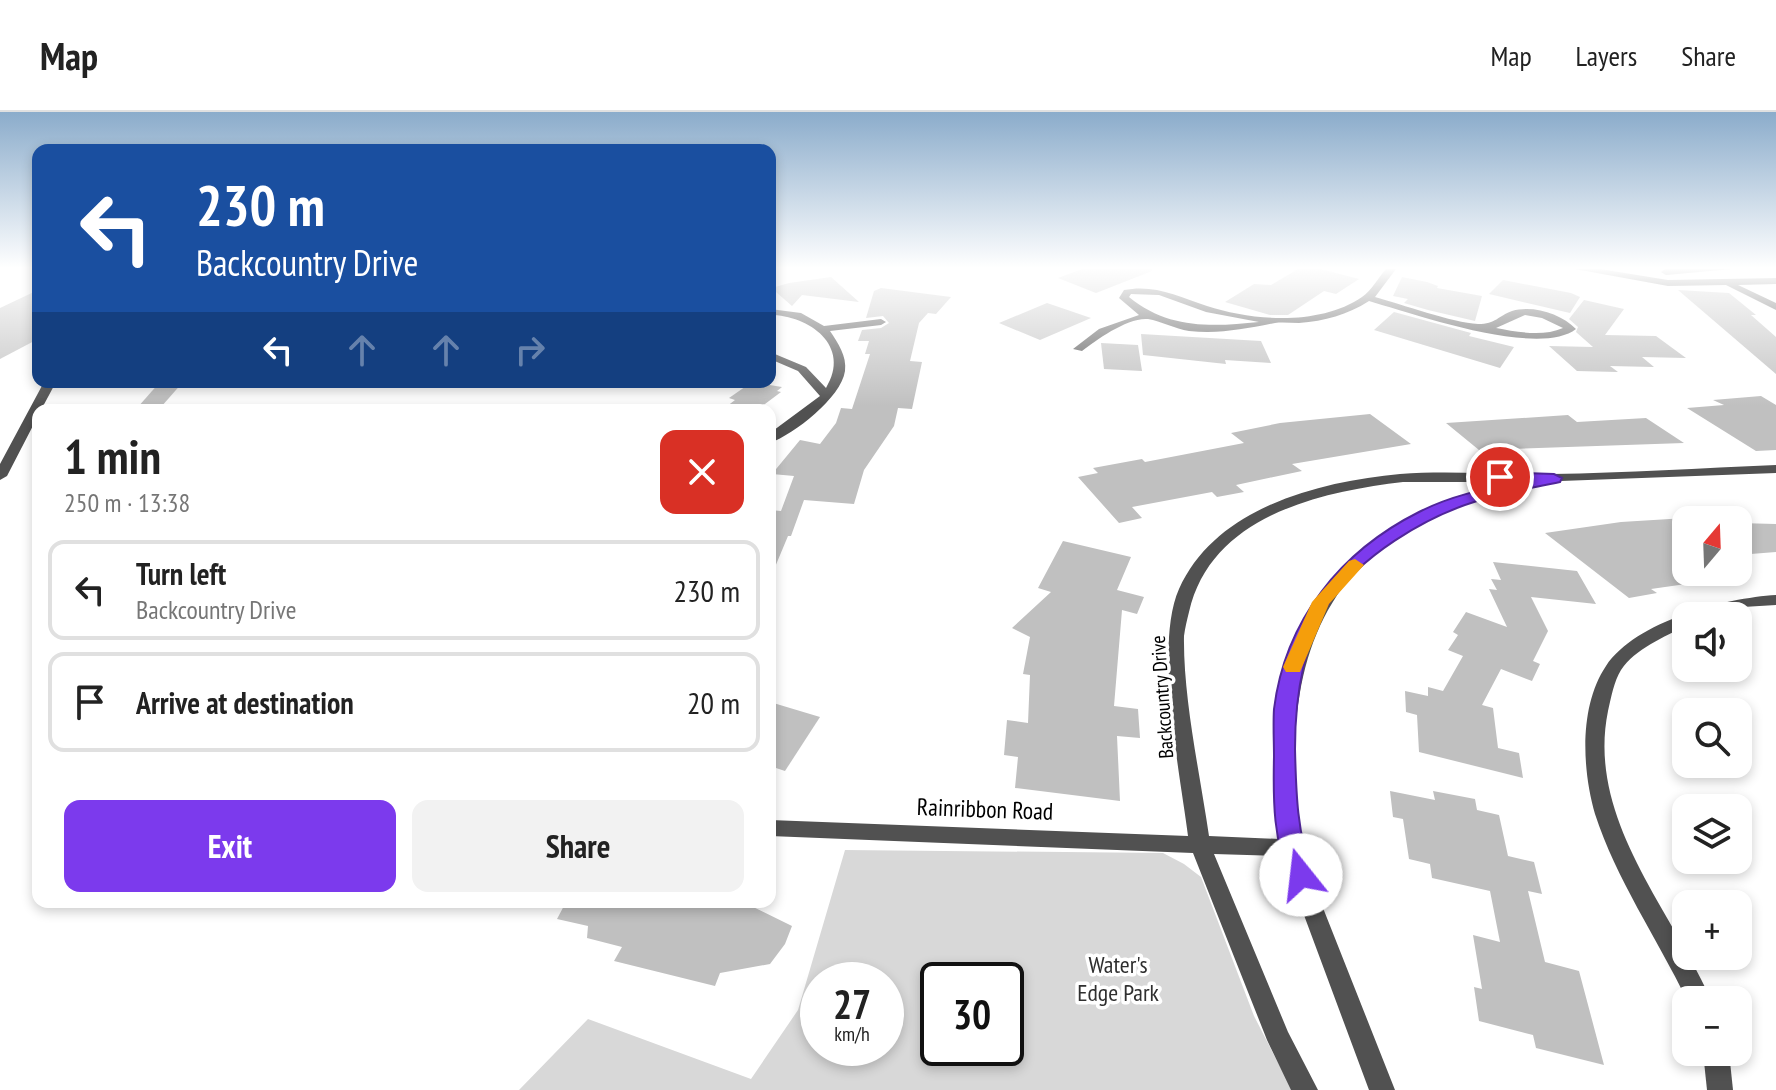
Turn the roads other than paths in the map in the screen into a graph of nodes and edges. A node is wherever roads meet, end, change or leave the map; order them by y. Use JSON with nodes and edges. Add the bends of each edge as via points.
{"nodes":[{"id":1,"x":792,"y":315,"type":"edge"},
{"id":2,"x":1238,"y":315,"type":"edge"},
{"id":3,"x":1324,"y":315,"type":"edge"},
{"id":4,"x":1430,"y":315,"type":"edge"},
{"id":5,"x":1511,"y":315,"type":"edge"},
{"id":6,"x":1541,"y":315,"type":"edge"},
{"id":7,"x":1147,"y":316,"type":"joint"},
{"id":8,"x":1271,"y":321,"type":"junction"},
{"id":9,"x":881,"y":322,"type":"dead end"},
{"id":10,"x":1476,"y":327,"type":"junction"},
{"id":11,"x":823,"y":329,"type":"junction"},
{"id":12,"x":1078,"y":349,"type":"dead end"},
{"id":13,"x":776,"y":357,"type":"edge"},
{"id":14,"x":825,"y":395,"type":"junction"},
{"id":15,"x":32,"y":417,"type":"edge"},
{"id":16,"x":776,"y":435,"type":"edge"},
{"id":17,"x":1776,"y":469,"type":"edge"},
{"id":18,"x":0,"y":476,"type":"edge"},
{"id":19,"x":1554,"y":478,"type":"junction"},
{"id":20,"x":1776,"y":600,"type":"edge"},
{"id":21,"x":1742,"y":602,"type":"edge"},
{"id":22,"x":1672,"y":627,"type":"edge"},
{"id":23,"x":776,"y":828,"type":"edge"},
{"id":24,"x":1199,"y":842,"type":"junction"},
{"id":25,"x":1290,"y":848,"type":"junction"},
{"id":26,"x":1692,"y":986,"type":"edge"},
{"id":27,"x":1717,"y":1066,"type":"edge"},
{"id":28,"x":1305,"y":1090,"type":"edge"},
{"id":29,"x":1382,"y":1090,"type":"edge"},
{"id":30,"x":1720,"y":1090,"type":"edge"}],
"edges":[{"from":1,"to":11,"type":"street"},
{"from":2,"to":8,"type":"street"},
{"from":3,"to":8,"type":"street"},
{"from":4,"to":10,"type":"street"},
{"from":5,"to":10,"type":"street","via":[[1500,324]]},
{"from":6,"to":10,"type":"street","via":[[1571,329],[1550,337]]},
{"from":7,"to":8,"type":"street","via":[[1199,330]]},
{"from":7,"to":12,"type":"street","via":[[1099,330]]},
{"from":9,"to":11,"type":"street"},
{"from":11,"to":14,"type":"street","via":[[840,359],[837,380]]},
{"from":13,"to":14,"type":"street","via":[[816,378]]},
{"from":14,"to":16,"type":"street"},
{"from":15,"to":18,"type":"street"},
{"from":17,"to":19,"type":"street","name":"Backcountry Drive"},
{"from":19,"to":24,"type":"street","name":"Backcountry Drive","via":[[1417,477],[1352,484],[1276,506],[1232,533],[1202,562],[1186,591],[1176,634]]},
{"from":19,"to":25,"type":"street","name":"Backcountry Drive","via":[[1427,514],[1350,569],[1321,602],[1294,662],[1285,709]]},
{"from":20,"to":21,"type":"street"},
{"from":22,"to":26,"type":"street","via":[[1645,640],[1613,668],[1594,719],[1592,754],[1606,815]]},
{"from":23,"to":24,"type":"street","name":"Rainribbon Road"},
{"from":24,"to":25,"type":"street","name":"Rainribbon Road"},
{"from":24,"to":28,"type":"street","name":"Backcountry Drive","via":[[1279,1040]]},
{"from":25,"to":29,"type":"street","name":"Backcountry Drive"},
{"from":27,"to":30,"type":"street"}]}
